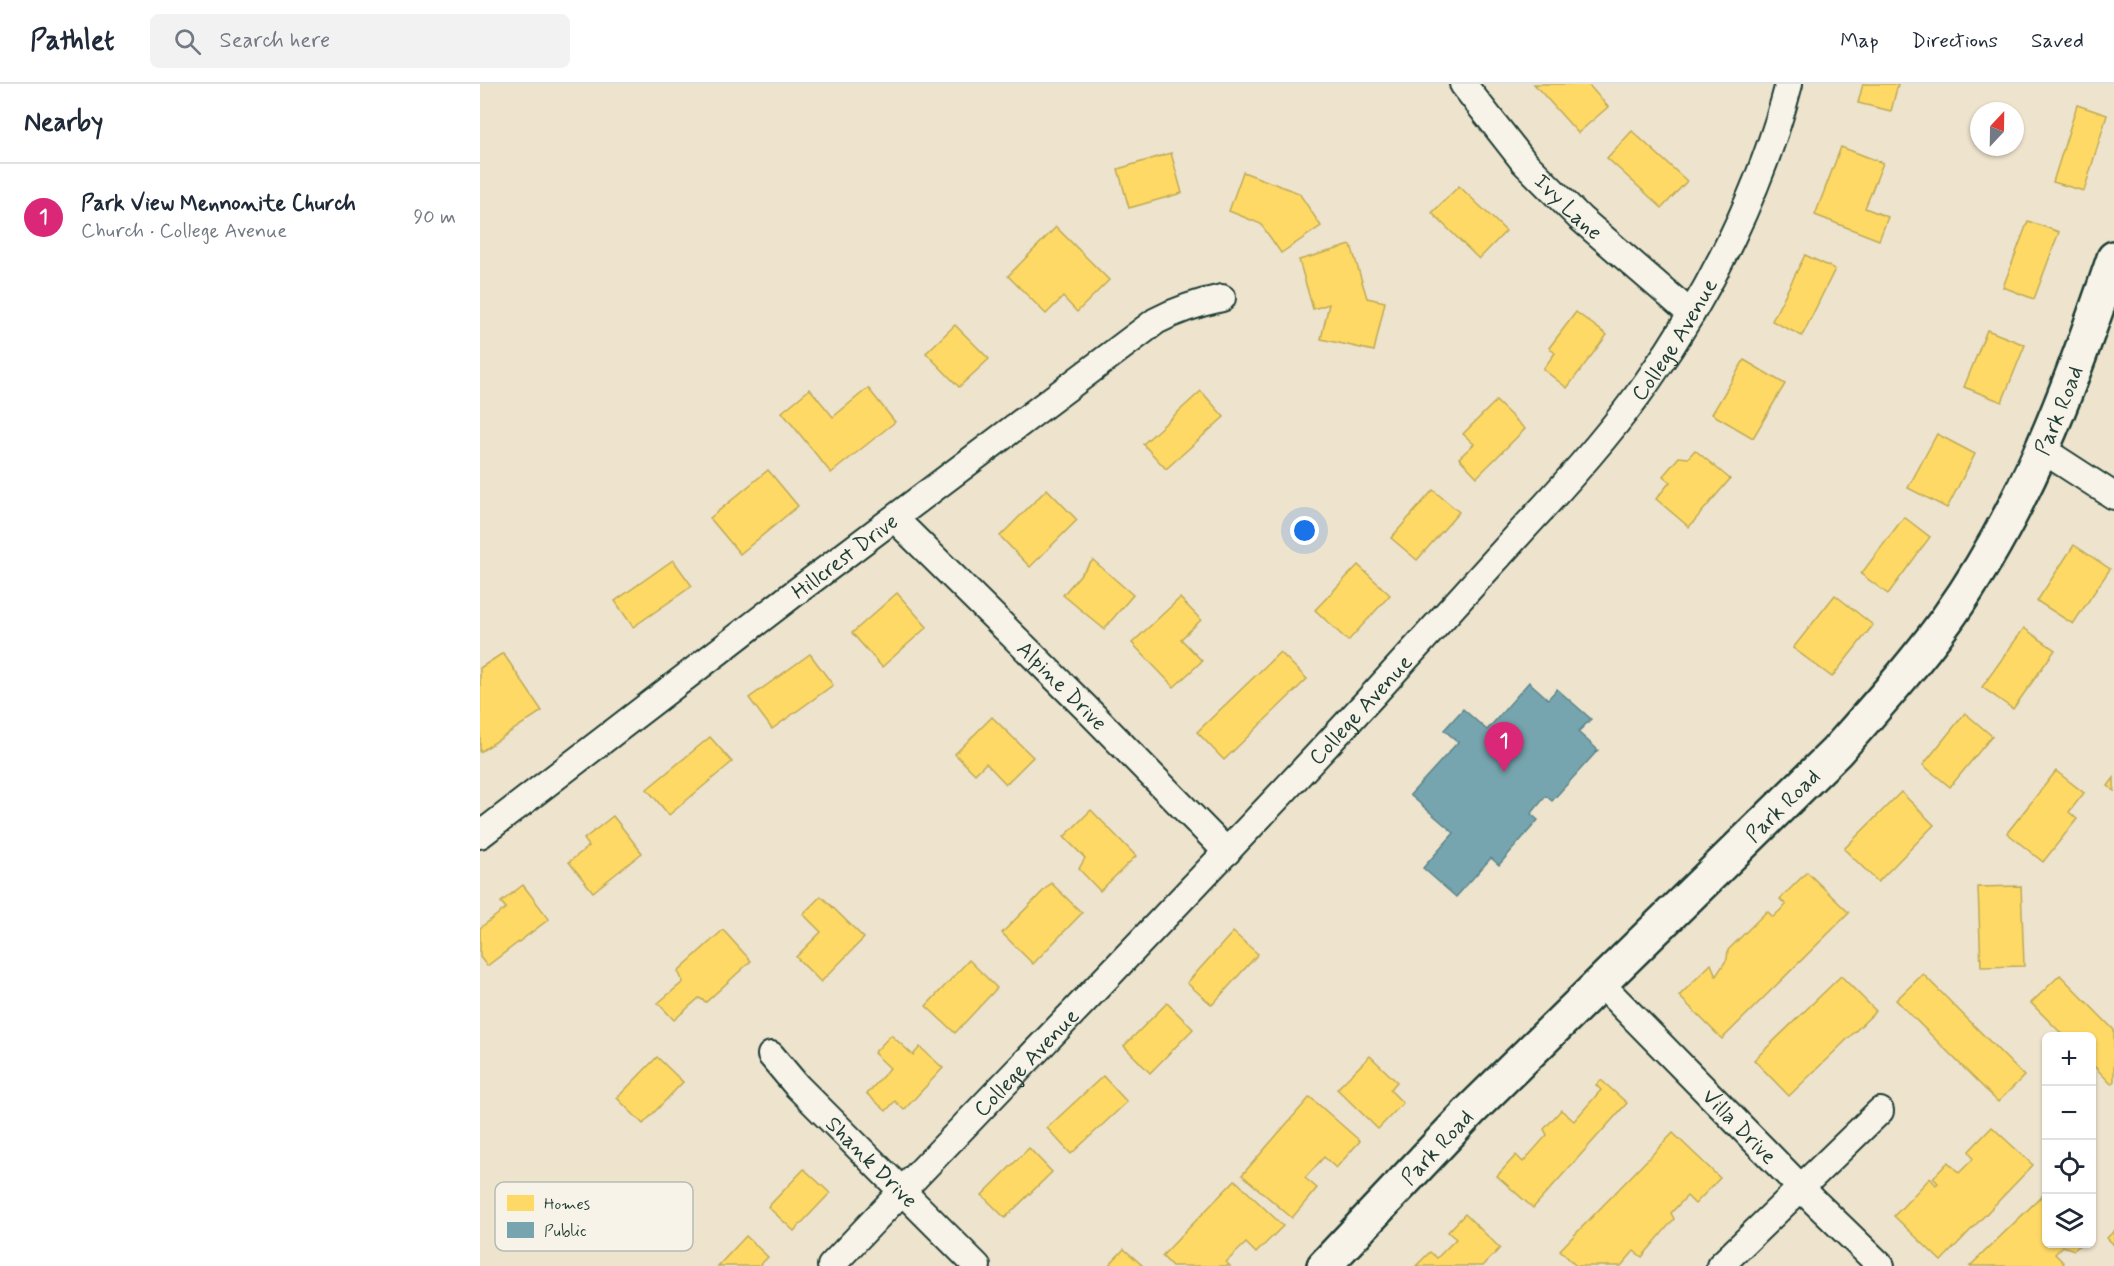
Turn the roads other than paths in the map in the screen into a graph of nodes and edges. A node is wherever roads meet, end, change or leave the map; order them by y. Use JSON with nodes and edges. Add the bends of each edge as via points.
{"nodes":[{"id":1,"x":1463,"y":84,"type":"edge"},
{"id":2,"x":1789,"y":84,"type":"edge"},
{"id":3,"x":2114,"y":258,"type":"edge"},
{"id":4,"x":1222,"y":298,"type":"dead end"},
{"id":5,"x":1691,"y":314,"type":"junction"},
{"id":6,"x":2043,"y":450,"type":"junction"},
{"id":7,"x":2114,"y":496,"type":"edge"},
{"id":8,"x":895,"y":519,"type":"junction"},
{"id":9,"x":480,"y":835,"type":"edge"},
{"id":10,"x":1227,"y":852,"type":"junction"},
{"id":11,"x":1600,"y":983,"type":"junction"},
{"id":12,"x":771,"y":1055,"type":"dead end"},
{"id":13,"x":1880,"y":1111,"type":"dead end"},
{"id":14,"x":1801,"y":1188,"type":"junction"},
{"id":15,"x":902,"y":1190,"type":"junction"},
{"id":16,"x":831,"y":1266,"type":"edge"},
{"id":17,"x":977,"y":1266,"type":"edge"},
{"id":18,"x":1324,"y":1266,"type":"edge"},
{"id":19,"x":1720,"y":1266,"type":"edge"},
{"id":20,"x":1881,"y":1266,"type":"edge"}],
"edges":[{"from":1,"to":5,"type":"street","name":"Ivy Lane","via":[[1524,162],[1580,218]]},
{"from":2,"to":5,"type":"street","name":"College Avenue","via":[[1772,139],[1737,225]]},
{"from":3,"to":6,"type":"street","name":"Park Road","via":[[2083,351]]},
{"from":4,"to":8,"type":"street","name":"Hillcrest Drive","via":[[1156,321]]},
{"from":5,"to":10,"type":"street","name":"College Avenue","via":[[1641,391],[1558,491]]},
{"from":6,"to":7,"type":"street"},
{"from":6,"to":11,"type":"street","name":"Park Road","via":[[2028,483],[1948,617],[1885,697],[1836,752]]},
{"from":8,"to":9,"type":"street","name":"Hillcrest Drive"},
{"from":8,"to":10,"type":"street","name":"Alpine Drive"},
{"from":10,"to":15,"type":"street","name":"College Avenue"},
{"from":11,"to":14,"type":"street","name":"Villa Drive"},
{"from":11,"to":18,"type":"street","name":"Park Road","via":[[1471,1110]]},
{"from":12,"to":15,"type":"street","name":"Shank Drive"},
{"from":13,"to":14,"type":"street"},
{"from":14,"to":19,"type":"street"},
{"from":14,"to":20,"type":"street","name":"Villa Drive"},
{"from":15,"to":16,"type":"street","name":"College Avenue"},
{"from":15,"to":17,"type":"street","name":"Shank Drive"}]}
